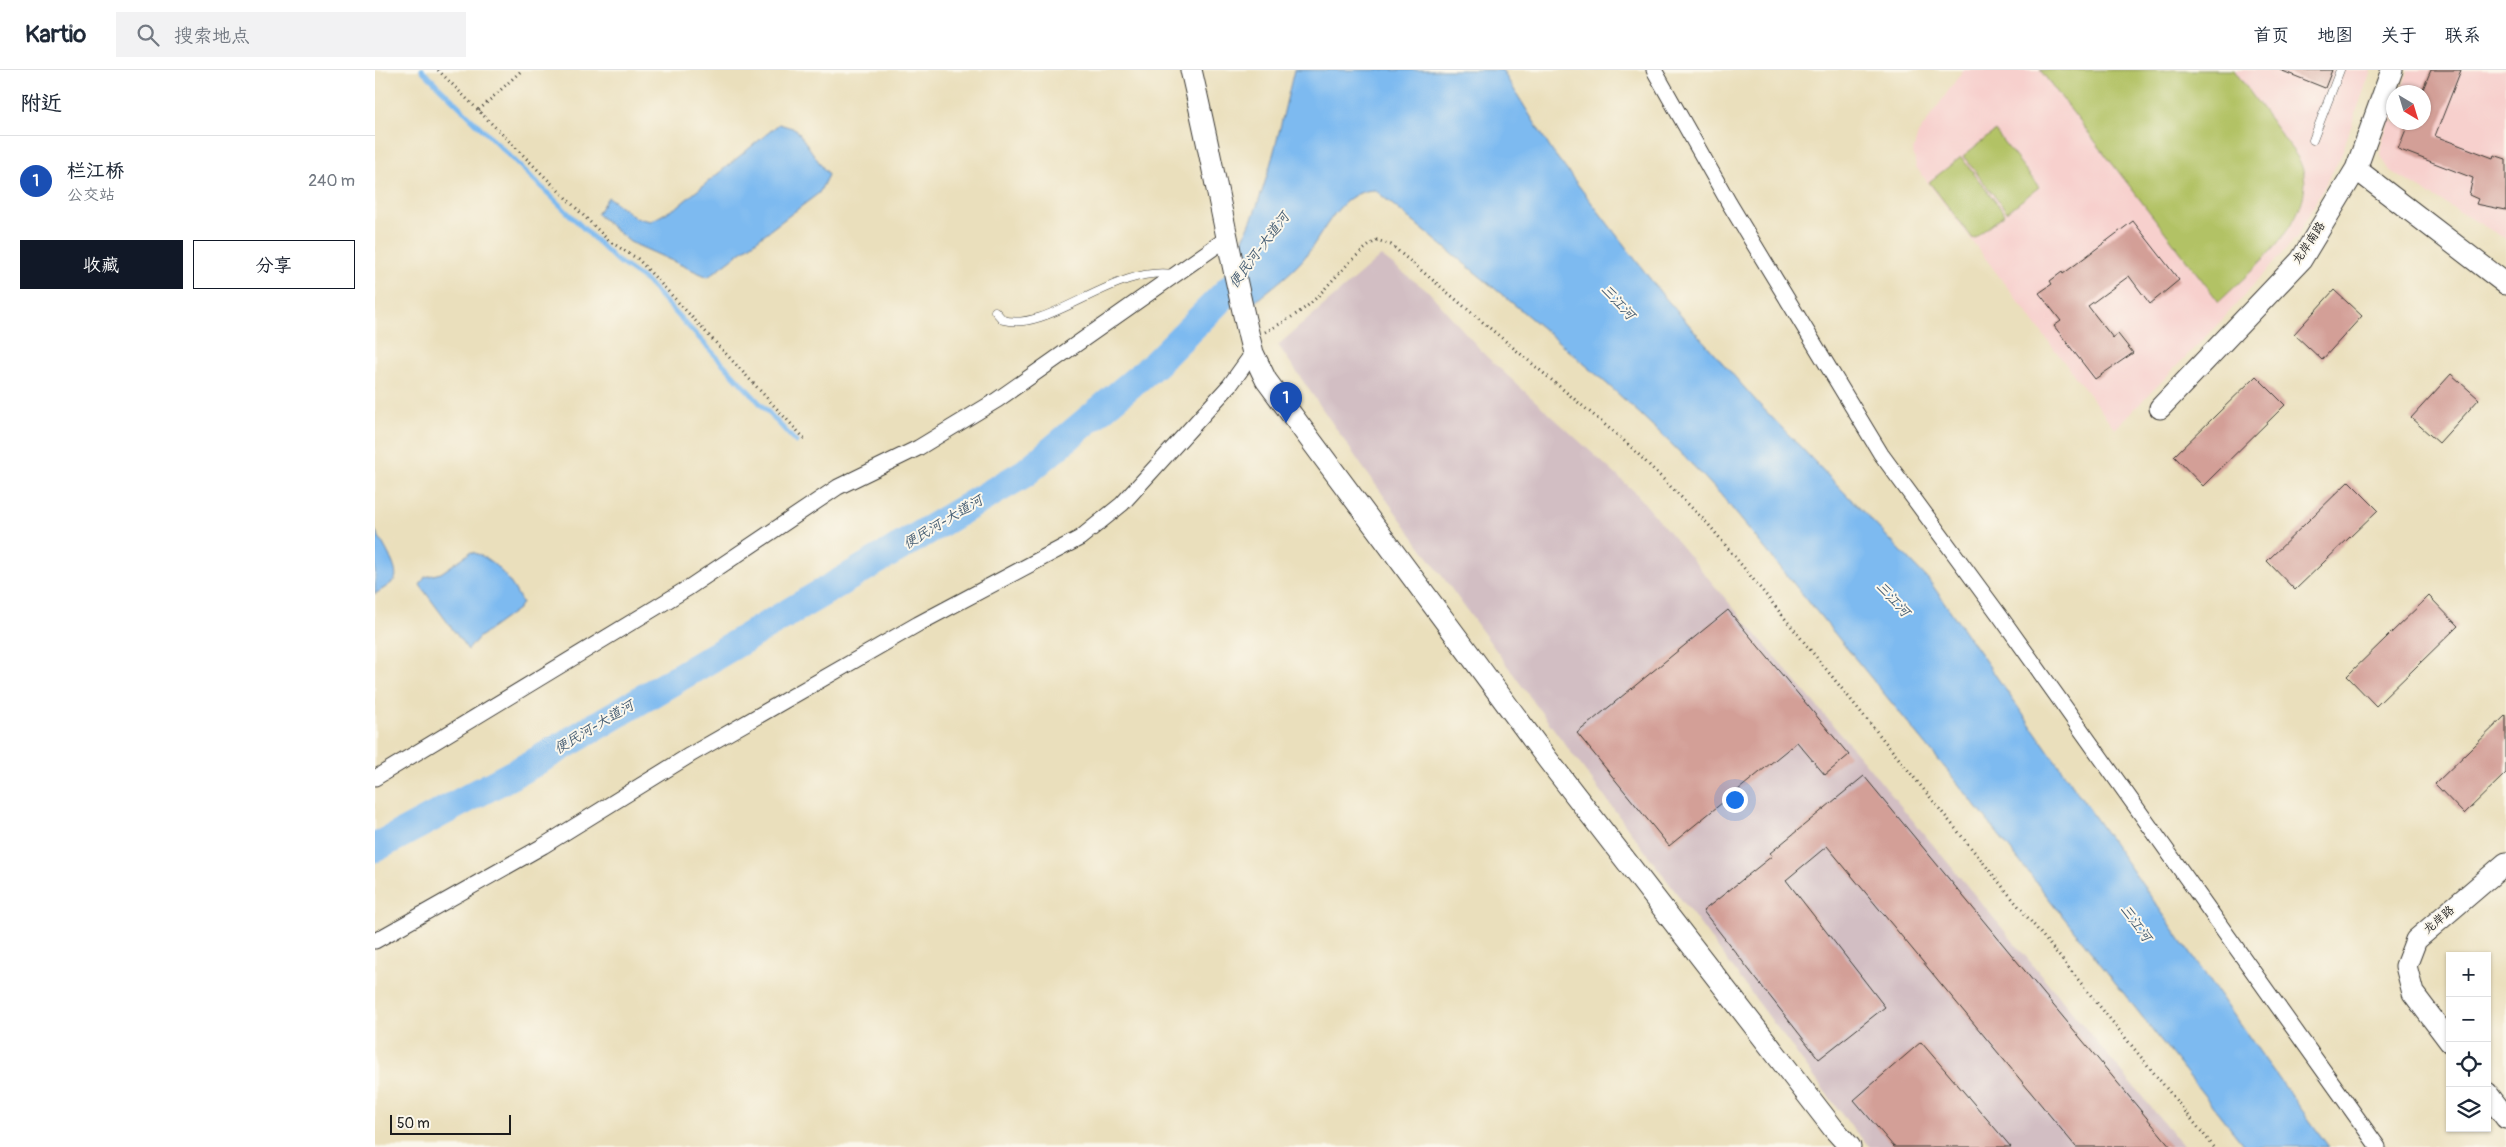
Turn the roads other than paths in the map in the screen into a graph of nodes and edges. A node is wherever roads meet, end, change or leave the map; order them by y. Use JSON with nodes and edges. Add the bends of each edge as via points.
{"nodes":[{"id":1,"x":1191,"y":70,"type":"edge"},
{"id":2,"x":1654,"y":70,"type":"edge"},
{"id":3,"x":2340,"y":70,"type":"edge"},
{"id":4,"x":2392,"y":70,"type":"edge"},
{"id":5,"x":2313,"y":140,"type":"dead end"},
{"id":6,"x":2356,"y":169,"type":"junction"},
{"id":7,"x":1227,"y":244,"type":"junction"},
{"id":8,"x":1175,"y":275,"type":"junction"},
{"id":9,"x":2506,"y":284,"type":"edge"},
{"id":10,"x":995,"y":311,"type":"dead end"},
{"id":11,"x":1251,"y":345,"type":"junction"},
{"id":12,"x":2160,"y":408,"type":"dead end"},
{"id":13,"x":375,"y":778,"type":"edge"},
{"id":14,"x":2506,"y":863,"type":"edge"},
{"id":15,"x":375,"y":940,"type":"edge"},
{"id":16,"x":2446,"y":1037,"type":"edge"},
{"id":17,"x":2491,"y":1098,"type":"edge"},
{"id":18,"x":2506,"y":1118,"type":"edge"},
{"id":19,"x":1851,"y":1147,"type":"edge"},
{"id":20,"x":2378,"y":1147,"type":"edge"}],
"edges":[{"from":1,"to":7,"type":"street"},
{"from":2,"to":20,"type":"street","via":[[1729,203],[1881,454],[2006,624]]},
{"from":3,"to":5,"type":"lane"},
{"from":4,"to":6,"type":"street","name":"龙岸南路"},
{"from":6,"to":9,"type":"street"},
{"from":6,"to":12,"type":"street","name":"龙岸南路","via":[[2301,260]]},
{"from":7,"to":8,"type":"street"},
{"from":7,"to":11,"type":"street"},
{"from":8,"to":10,"type":"lane","via":[[1159,272],[1138,276],[1024,322],[1003,320]]},
{"from":8,"to":13,"type":"street","via":[[997,400],[918,448],[838,488],[688,588]]},
{"from":11,"to":15,"type":"street","via":[[1229,385],[1121,504],[1080,538],[918,624],[723,735],[543,846]]},
{"from":11,"to":19,"type":"street","via":[[1266,380],[1284,406],[1548,760]]},
{"from":14,"to":16,"type":"street","name":"龙岸路","via":[[2416,940],[2406,966],[2413,993]]},
{"from":17,"to":18,"type":"street"}]}
